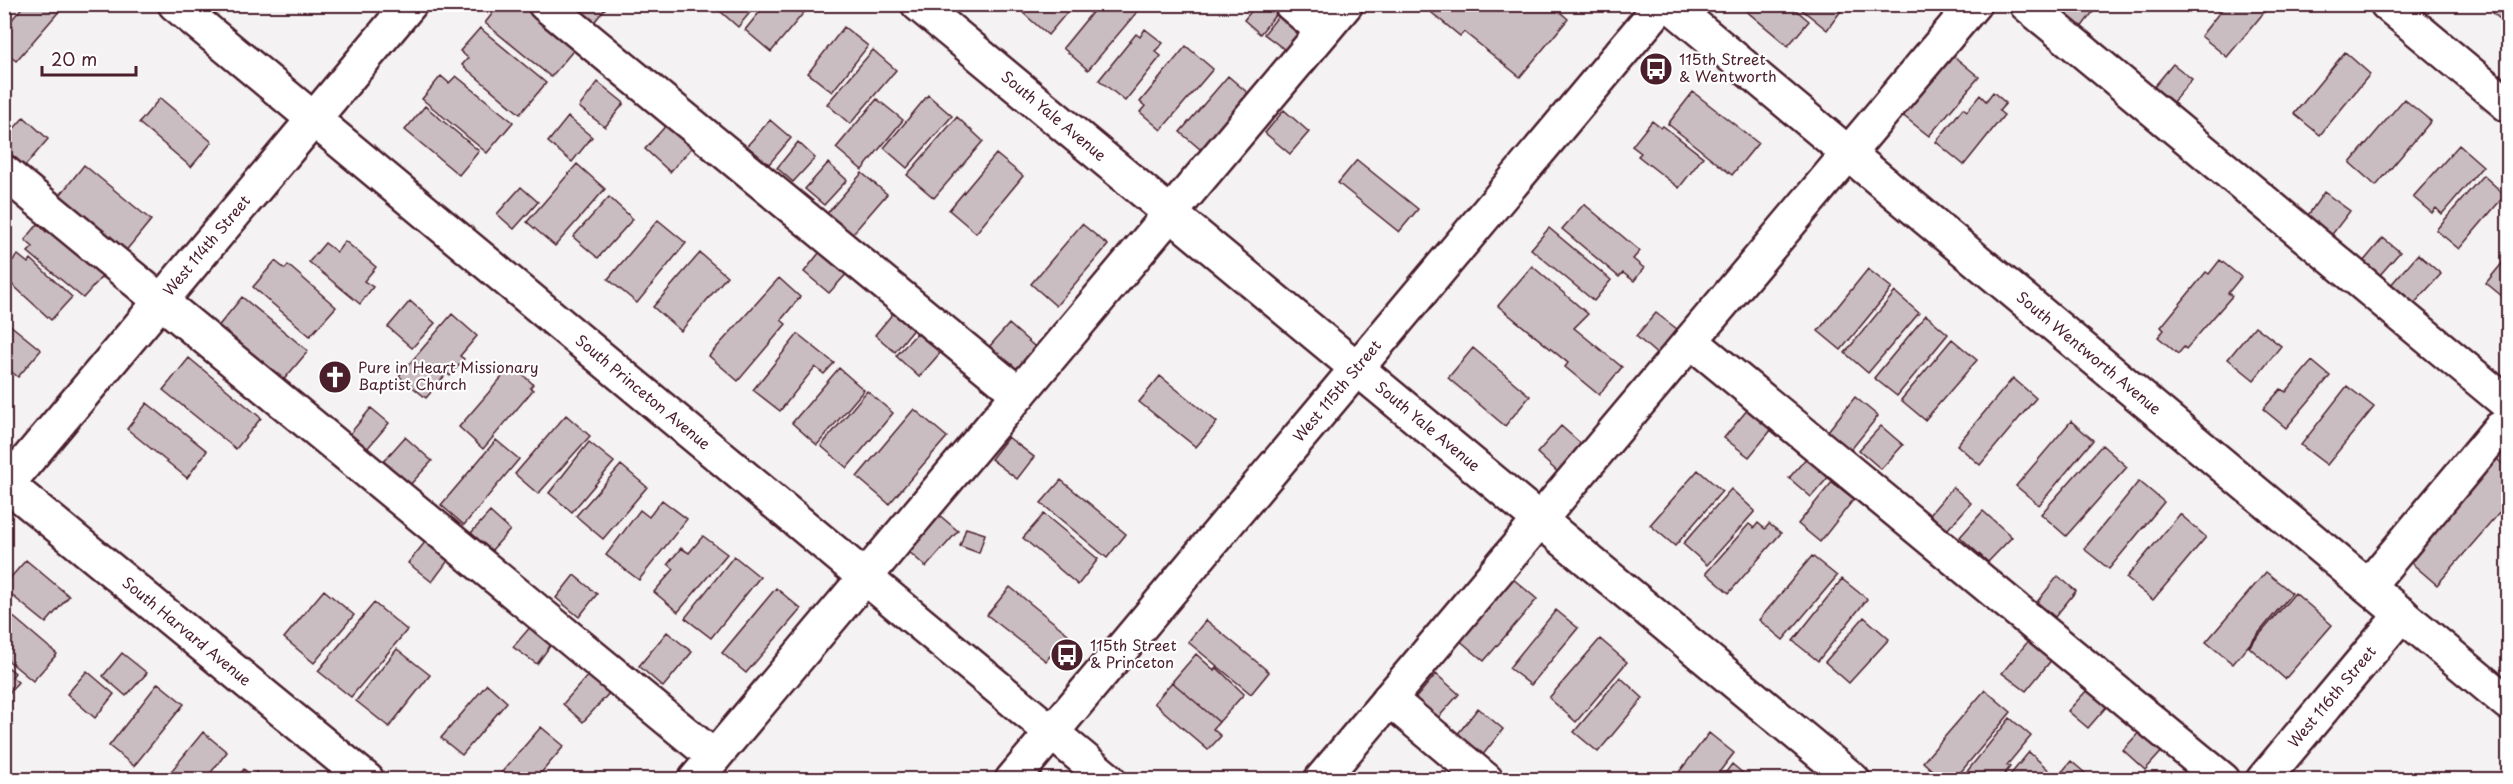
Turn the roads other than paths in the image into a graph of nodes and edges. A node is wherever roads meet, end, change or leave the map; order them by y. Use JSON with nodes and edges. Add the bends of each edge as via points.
{"nodes":[{"id":1,"x":175,"y":4,"type":"edge"},
{"id":2,"x":410,"y":4,"type":"edge"},
{"id":3,"x":545,"y":4,"type":"edge"},
{"id":4,"x":918,"y":4,"type":"edge"},
{"id":5,"x":1291,"y":4,"type":"edge"},
{"id":6,"x":1346,"y":4,"type":"edge"},
{"id":7,"x":1662,"y":4,"type":"edge"},
{"id":8,"x":1669,"y":4,"type":"edge"},
{"id":9,"x":1974,"y":4,"type":"edge"},
{"id":10,"x":2026,"y":4,"type":"edge"},
{"id":11,"x":2387,"y":4,"type":"edge"},
{"id":12,"x":1323,"y":31,"type":"junction"},
{"id":13,"x":2508,"y":105,"type":"edge"},
{"id":14,"x":314,"y":119,"type":"junction"},
{"id":15,"x":1848,"y":153,"type":"junction"},
{"id":16,"x":4,"y":172,"type":"edge"},
{"id":17,"x":1170,"y":213,"type":"junction"},
{"id":18,"x":160,"y":302,"type":"junction"},
{"id":19,"x":1691,"y":341,"type":"junction"},
{"id":20,"x":1357,"y":369,"type":"junction"},
{"id":21,"x":1019,"y":394,"type":"junction"},
{"id":22,"x":2504,"y":417,"type":"edge"},
{"id":23,"x":5,"y":485,"type":"edge"},
{"id":24,"x":1539,"y":520,"type":"junction"},
{"id":25,"x":865,"y":577,"type":"junction"},
{"id":26,"x":2368,"y":586,"type":"junction"},
{"id":27,"x":2402,"y":614,"type":"junction"},
{"id":28,"x":1389,"y":699,"type":"junction"},
{"id":29,"x":2508,"y":703,"type":"edge"},
{"id":30,"x":1052,"y":732,"type":"junction"},
{"id":31,"x":704,"y":768,"type":"edge"},
{"id":32,"x":367,"y":780,"type":"edge"},
{"id":33,"x":1012,"y":780,"type":"edge"},
{"id":34,"x":1109,"y":780,"type":"edge"},
{"id":35,"x":1321,"y":780,"type":"edge"},
{"id":36,"x":1486,"y":780,"type":"edge"},
{"id":37,"x":1853,"y":780,"type":"edge"},
{"id":38,"x":2223,"y":780,"type":"edge"},
{"id":39,"x":2263,"y":780,"type":"edge"}],
"edges":[{"from":1,"to":14,"type":"street","name":"South Princeton Avenue"},
{"from":2,"to":14,"type":"street","name":"West 114th Street"},
{"from":3,"to":21,"type":"street"},
{"from":4,"to":17,"type":"street","name":"South Yale Avenue"},
{"from":5,"to":12,"type":"street"},
{"from":6,"to":12,"type":"street"},
{"from":7,"to":20,"type":"street","name":"West 115th Street"},
{"from":8,"to":15,"type":"street","name":"South Wentworth Avenue"},
{"from":9,"to":15,"type":"street"},
{"from":10,"to":22,"type":"street"},
{"from":11,"to":13,"type":"street"},
{"from":12,"to":17,"type":"street"},
{"from":14,"to":18,"type":"street","name":"West 114th Street"},
{"from":14,"to":25,"type":"street","name":"South Princeton Avenue"},
{"from":15,"to":19,"type":"street"},
{"from":15,"to":26,"type":"street","name":"South Wentworth Avenue"},
{"from":16,"to":18,"type":"street"},
{"from":17,"to":20,"type":"street","name":"South Yale Avenue"},
{"from":17,"to":21,"type":"street"},
{"from":18,"to":23,"type":"street","name":"West 114th Street"},
{"from":18,"to":31,"type":"street"},
{"from":19,"to":24,"type":"street"},
{"from":19,"to":38,"type":"street"},
{"from":20,"to":24,"type":"street","name":"South Yale Avenue"},
{"from":20,"to":30,"type":"street","name":"West 115th Street"},
{"from":21,"to":25,"type":"street"},
{"from":22,"to":26,"type":"street"},
{"from":23,"to":32,"type":"street","name":"South Harvard Avenue"},
{"from":24,"to":28,"type":"street"},
{"from":24,"to":37,"type":"street","name":"South Yale Avenue"},
{"from":25,"to":30,"type":"street","name":"South Princeton Avenue"},
{"from":25,"to":31,"type":"street"},
{"from":26,"to":27,"type":"street","name":"South Wentworth Avenue"},
{"from":27,"to":29,"type":"street","name":"South Wentworth Avenue"},
{"from":27,"to":39,"type":"street","name":"West 116th Street"},
{"from":28,"to":35,"type":"street"},
{"from":28,"to":36,"type":"street"},
{"from":30,"to":33,"type":"street","name":"West 115th Street"},
{"from":30,"to":34,"type":"street","name":"South Princeton Avenue"}]}
